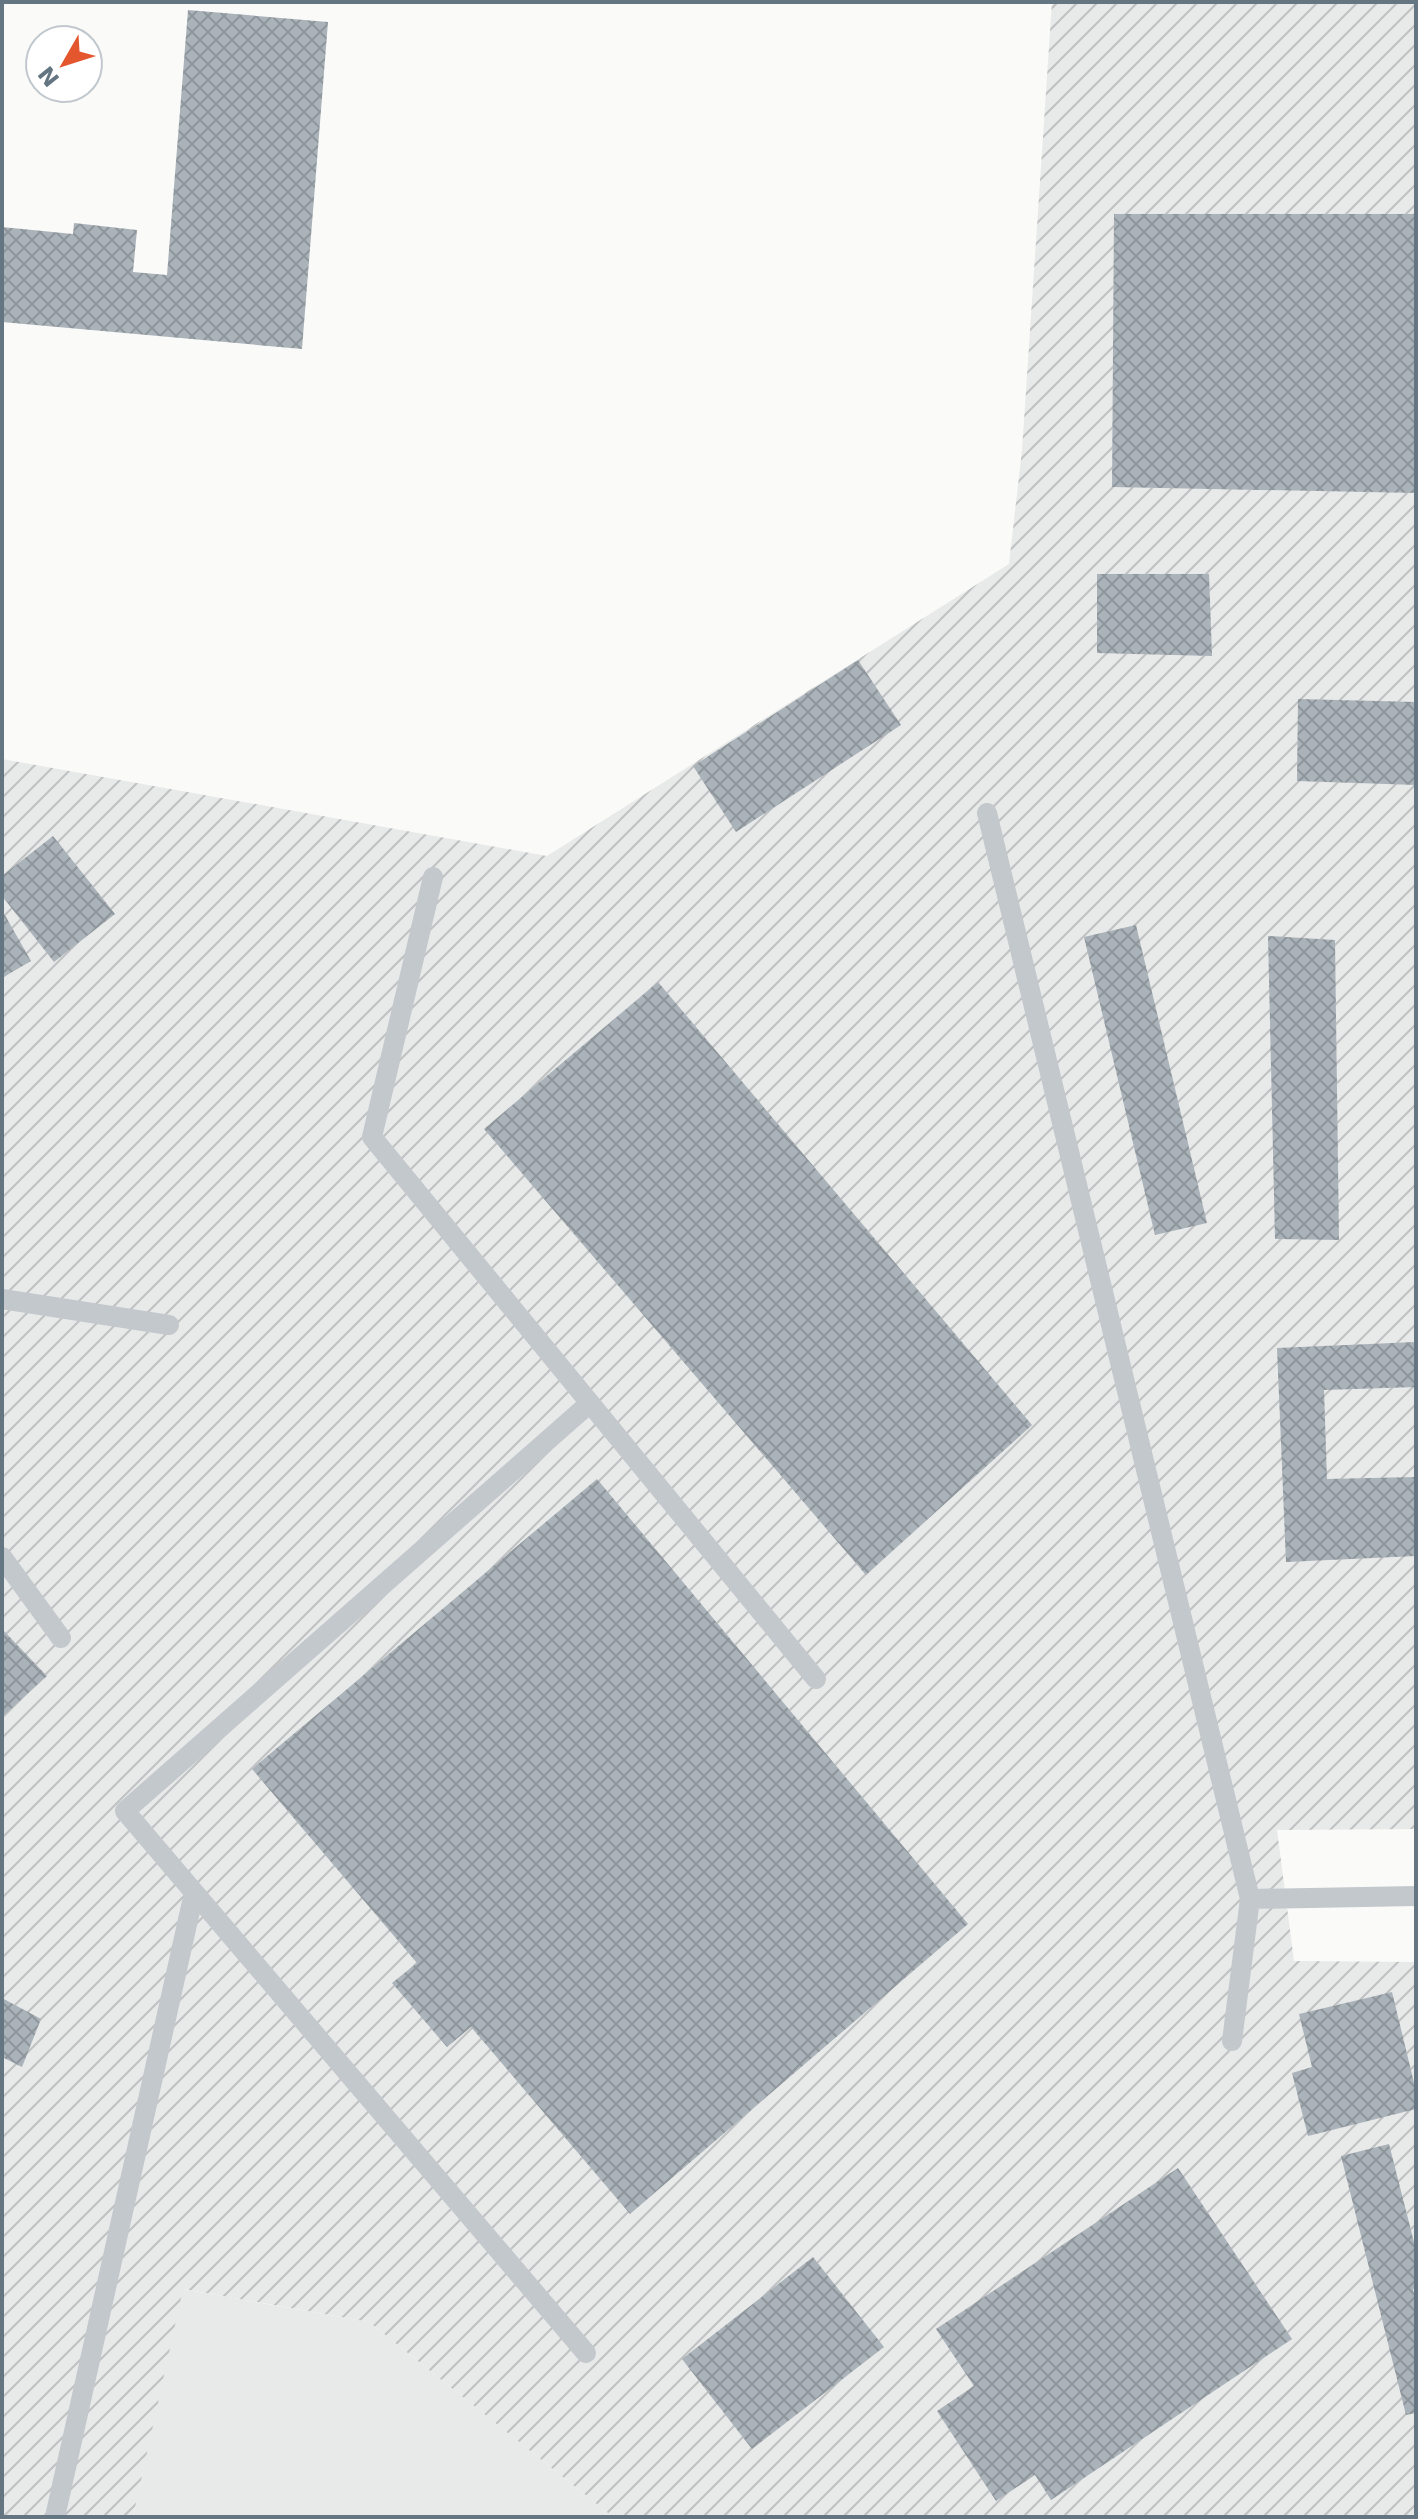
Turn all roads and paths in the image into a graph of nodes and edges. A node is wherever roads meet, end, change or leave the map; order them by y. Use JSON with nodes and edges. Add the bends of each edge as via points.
{"nodes":[{"id":1,"x":987,"y":813,"type":"dead end"},
{"id":2,"x":433,"y":877,"type":"dead end"},
{"id":3,"x":2,"y":1299,"type":"edge"},
{"id":4,"x":169,"y":1325,"type":"dead end"},
{"id":5,"x":590,"y":1403,"type":"junction"},
{"id":6,"x":2,"y":1557,"type":"edge"},
{"id":7,"x":61,"y":1638,"type":"dead end"},
{"id":8,"x":816,"y":1679,"type":"dead end"},
{"id":9,"x":194,"y":1893,"type":"junction"},
{"id":10,"x":1416,"y":1896,"type":"edge"},
{"id":11,"x":1250,"y":1899,"type":"junction"},
{"id":12,"x":1232,"y":2041,"type":"dead end"},
{"id":13,"x":586,"y":2353,"type":"dead end"},
{"id":14,"x":55,"y":2517,"type":"edge"}],
"edges":[{"from":1,"to":11,"type":"lane"},
{"from":2,"to":5,"type":"lane","via":[[372,1137]]},
{"from":3,"to":4,"type":"lane"},
{"from":5,"to":8,"type":"lane"},
{"from":5,"to":9,"type":"lane","via":[[125,1811]]},
{"from":6,"to":7,"type":"lane"},
{"from":9,"to":13,"type":"lane"},
{"from":9,"to":14,"type":"lane"},
{"from":10,"to":11,"type":"lane"},
{"from":11,"to":12,"type":"lane"}]}
